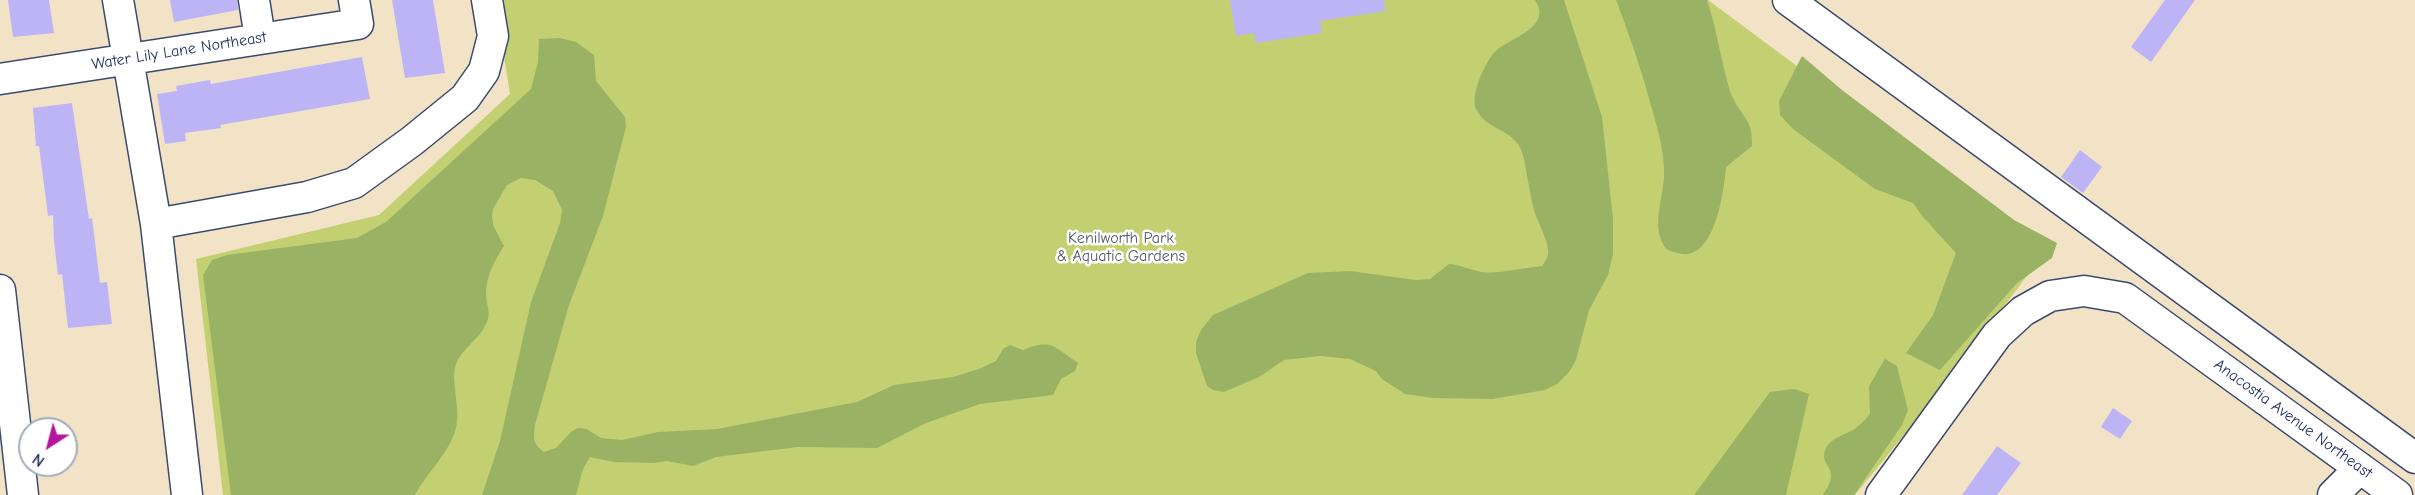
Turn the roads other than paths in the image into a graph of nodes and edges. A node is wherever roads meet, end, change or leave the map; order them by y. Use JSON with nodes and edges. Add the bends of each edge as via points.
{"nodes":[{"id":1,"x":118,"y":0,"type":"edge"},
{"id":2,"x":254,"y":0,"type":"edge"},
{"id":3,"x":487,"y":0,"type":"edge"},
{"id":4,"x":1788,"y":0,"type":"edge"},
{"id":5,"x":356,"y":12,"type":"edge"},
{"id":6,"x":260,"y":38,"type":"junction"},
{"id":7,"x":128,"y":59,"type":"junction"},
{"id":8,"x":0,"y":79,"type":"edge"},
{"id":9,"x":156,"y":224,"type":"junction"},
{"id":10,"x":0,"y":290,"type":"edge"},
{"id":11,"x":3,"y":335,"type":"edge"},
{"id":12,"x":2415,"y":458,"type":"edge"},
{"id":13,"x":2360,"y":468,"type":"junction"},
{"id":14,"x":2392,"y":493,"type":"edge"},
{"id":15,"x":23,"y":495,"type":"edge"},
{"id":16,"x":187,"y":495,"type":"edge"},
{"id":17,"x":1881,"y":495,"type":"edge"},
{"id":18,"x":2333,"y":495,"type":"edge"}],
"edges":[{"from":1,"to":7,"type":"street"},
{"from":2,"to":6,"type":"street"},
{"from":3,"to":9,"type":"street","via":[[493,36],[484,71],[465,98],[354,183],[307,197]]},
{"from":4,"to":12,"type":"street"},
{"from":5,"to":6,"type":"street","name":"Water Lily Lane Northeast"},
{"from":6,"to":7,"type":"street","name":"Water Lily Lane Northeast"},
{"from":7,"to":8,"type":"street","name":"Water Lily Lane Northeast"},
{"from":7,"to":9,"type":"street"},
{"from":9,"to":16,"type":"street"},
{"from":10,"to":11,"type":"street"},
{"from":11,"to":15,"type":"street"},
{"from":13,"to":14,"type":"street","name":"Anacostia Avenue Northeast"},
{"from":13,"to":17,"type":"street","name":"Anacostia Avenue Northeast","via":[[2125,298],[2084,291],[2050,296],[2024,311],[1997,335]]},
{"from":13,"to":18,"type":"street"}]}
